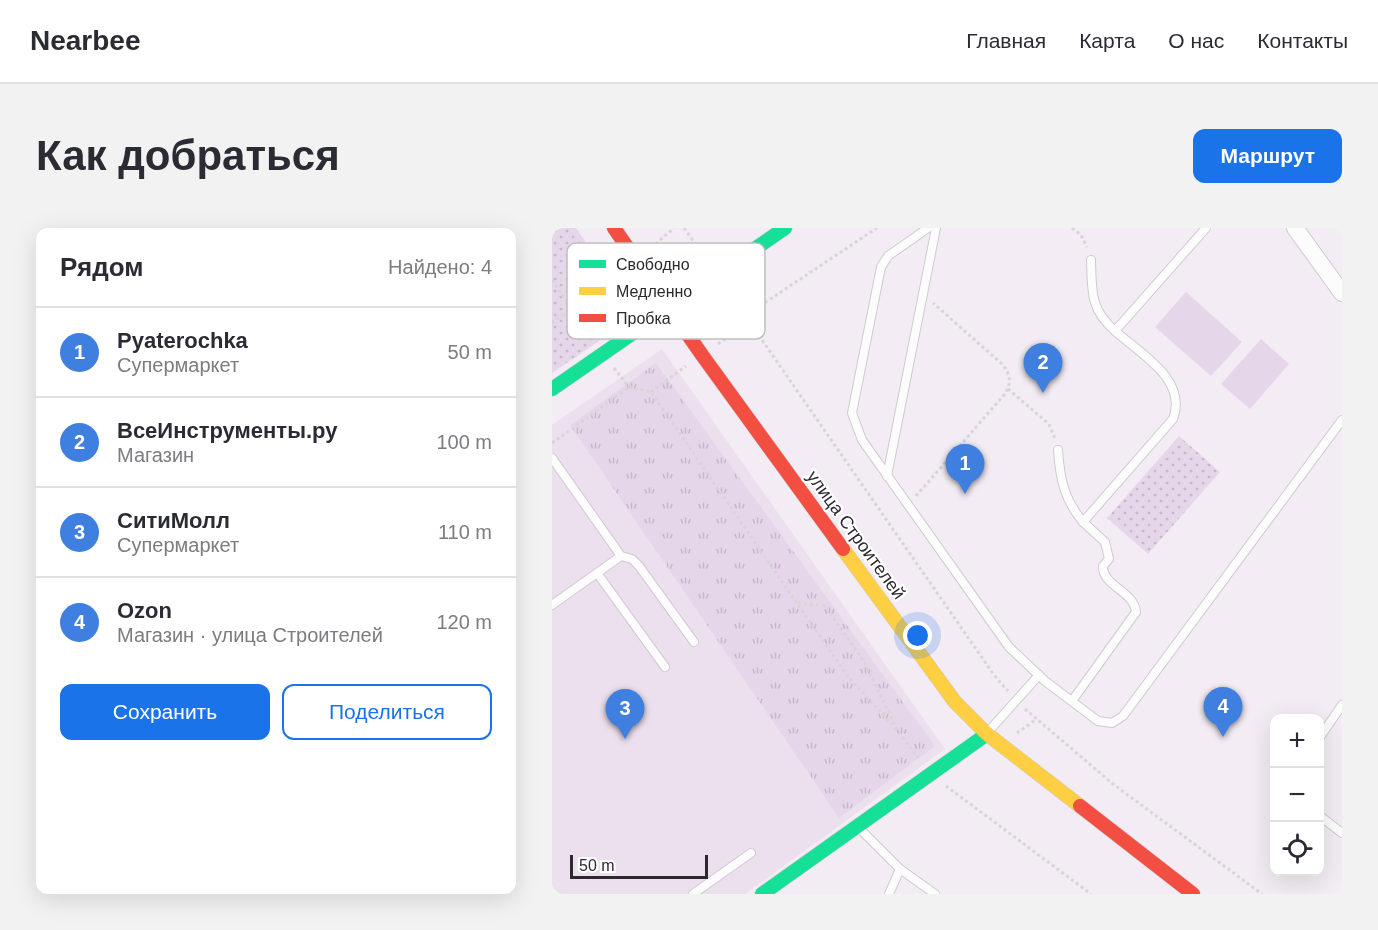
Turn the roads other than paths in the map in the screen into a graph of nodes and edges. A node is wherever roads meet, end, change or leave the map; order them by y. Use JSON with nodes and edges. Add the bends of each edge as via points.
{"nodes":[{"id":1,"x":614,"y":228,"type":"edge"},
{"id":2,"x":786,"y":228,"type":"edge"},
{"id":3,"x":928,"y":228,"type":"edge"},
{"id":4,"x":936,"y":228,"type":"edge"},
{"id":5,"x":1206,"y":228,"type":"edge"},
{"id":6,"x":1295,"y":228,"type":"edge"},
{"id":7,"x":624,"y":243,"type":"edge"},
{"id":8,"x":764,"y":243,"type":"edge"},
{"id":9,"x":1091,"y":260,"type":"road end"},
{"id":10,"x":1342,"y":293,"type":"edge"},
{"id":11,"x":1115,"y":332,"type":"junction"},
{"id":12,"x":626,"y":339,"type":"edge"},
{"id":13,"x":692,"y":339,"type":"edge"},
{"id":14,"x":552,"y":389,"type":"edge"},
{"id":15,"x":1342,"y":420,"type":"edge"},
{"id":16,"x":1058,"y":450,"type":"road end"},
{"id":17,"x":552,"y":458,"type":"edge"},
{"id":18,"x":887,"y":476,"type":"junction"},
{"id":19,"x":1083,"y":522,"type":"junction"},
{"id":20,"x":621,"y":556,"type":"junction"},
{"id":21,"x":597,"y":573,"type":"junction"},
{"id":22,"x":552,"y":605,"type":"edge"},
{"id":23,"x":694,"y":642,"type":"dead end"},
{"id":24,"x":665,"y":667,"type":"dead end"},
{"id":25,"x":1039,"y":675,"type":"junction"},
{"id":26,"x":1072,"y":701,"type":"junction"},
{"id":27,"x":1342,"y":705,"type":"edge"},
{"id":28,"x":1324,"y":731,"type":"edge"},
{"id":29,"x":987,"y":734,"type":"junction"},
{"id":30,"x":1324,"y":819,"type":"edge"},
{"id":31,"x":857,"y":826,"type":"junction"},
{"id":32,"x":1342,"y":833,"type":"edge"},
{"id":33,"x":751,"y":853,"type":"dead end"},
{"id":34,"x":900,"y":868,"type":"junction"},
{"id":35,"x":693,"y":894,"type":"edge"},
{"id":36,"x":762,"y":894,"type":"edge"},
{"id":37,"x":889,"y":894,"type":"edge"},
{"id":38,"x":935,"y":894,"type":"edge"},
{"id":39,"x":1192,"y":894,"type":"edge"}],
"edges":[{"from":1,"to":7,"type":"street","name":"улица Строителей"},
{"from":2,"to":8,"type":"street"},
{"from":3,"to":18,"type":"lane","via":[[888,256],[881,267],[852,413],[859,435]]},
{"from":4,"to":18,"type":"lane"},
{"from":5,"to":11,"type":"lane"},
{"from":6,"to":10,"type":"street"},
{"from":9,"to":11,"type":"lane","via":[[1096,308]]},
{"from":11,"to":19,"type":"lane","via":[[1166,376],[1174,388],[1177,409],[1173,419]]},
{"from":12,"to":14,"type":"street"},
{"from":13,"to":29,"type":"street","name":"улица Строителей","via":[[956,702]]},
{"from":15,"to":26,"type":"lane","via":[[1123,716],[1106,723],[1098,721]]},
{"from":16,"to":19,"type":"lane","via":[[1063,489]]},
{"from":17,"to":20,"type":"lane"},
{"from":18,"to":25,"type":"lane","via":[[999,635]]},
{"from":19,"to":26,"type":"lane","via":[[1104,542],[1109,559],[1102,566],[1103,574],[1134,603],[1136,612]]},
{"from":20,"to":21,"type":"lane"},
{"from":20,"to":23,"type":"lane","via":[[639,566]]},
{"from":21,"to":22,"type":"lane"},
{"from":21,"to":24,"type":"lane"},
{"from":25,"to":26,"type":"lane"},
{"from":25,"to":29,"type":"lane"},
{"from":27,"to":28,"type":"lane"},
{"from":29,"to":31,"type":"street"},
{"from":29,"to":39,"type":"street","name":"улица Строителей"},
{"from":30,"to":32,"type":"lane"},
{"from":31,"to":34,"type":"lane"},
{"from":31,"to":36,"type":"street"},
{"from":33,"to":35,"type":"lane"},
{"from":34,"to":37,"type":"lane"},
{"from":34,"to":38,"type":"lane"}]}
